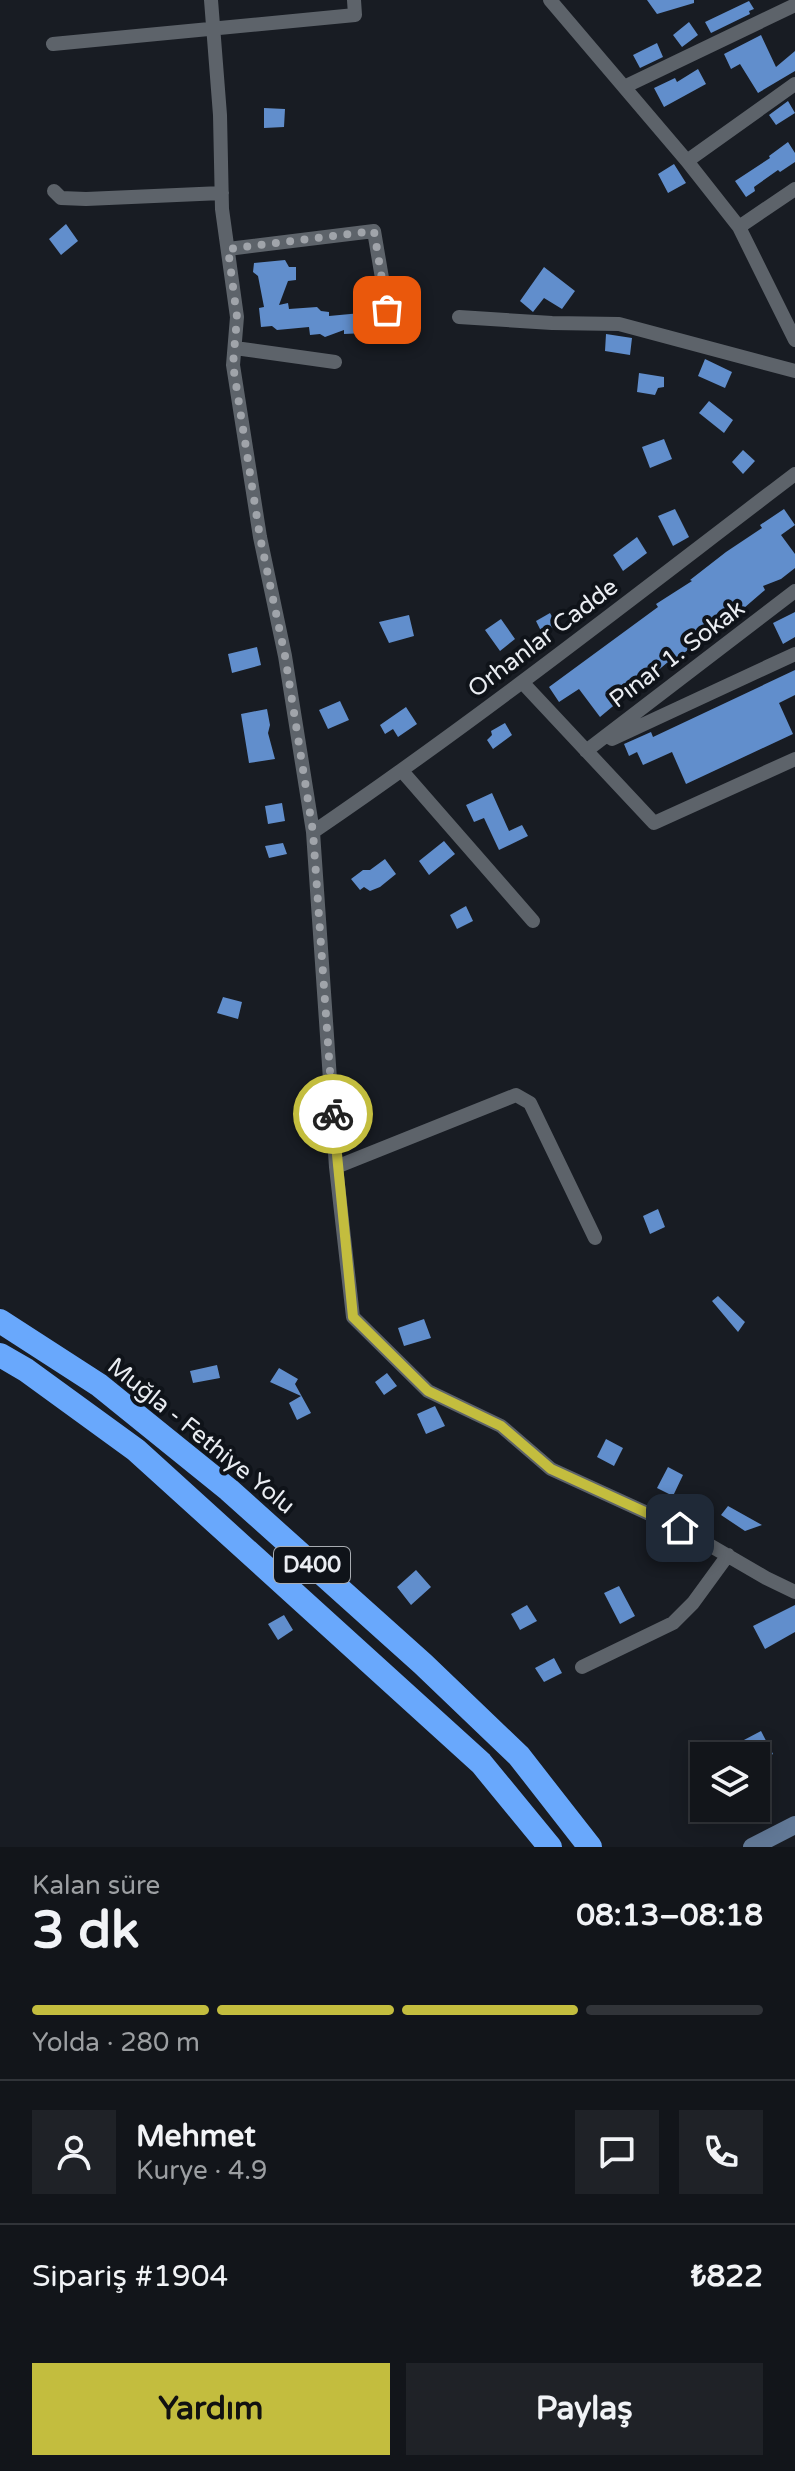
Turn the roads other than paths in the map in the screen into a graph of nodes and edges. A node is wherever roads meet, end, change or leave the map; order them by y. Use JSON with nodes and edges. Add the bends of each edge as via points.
{"nodes":[{"id":1,"x":211,"y":0,"type":"edge"},
{"id":2,"x":550,"y":0,"type":"edge"},
{"id":3,"x":795,"y":5,"type":"edge"},
{"id":4,"x":354,"y":8,"type":"edge"},
{"id":5,"x":213,"y":28,"type":"junction"},
{"id":6,"x":53,"y":44,"type":"dead end"},
{"id":7,"x":795,"y":84,"type":"edge"},
{"id":8,"x":624,"y":87,"type":"junction"},
{"id":9,"x":687,"y":161,"type":"junction"},
{"id":10,"x":795,"y":189,"type":"edge"},
{"id":11,"x":54,"y":191,"type":"dead end"},
{"id":12,"x":222,"y":193,"type":"junction"},
{"id":13,"x":739,"y":227,"type":"junction"},
{"id":14,"x":228,"y":249,"type":"junction"},
{"id":15,"x":789,"y":313,"type":"edge"},
{"id":16,"x":459,"y":317,"type":"dead end"},
{"id":17,"x":392,"y":337,"type":"dead end"},
{"id":18,"x":795,"y":340,"type":"edge"},
{"id":19,"x":235,"y":348,"type":"junction"},
{"id":20,"x":335,"y":362,"type":"dead end"},
{"id":21,"x":795,"y":371,"type":"edge"},
{"id":22,"x":795,"y":474,"type":"edge"},
{"id":23,"x":795,"y":591,"type":"edge"},
{"id":24,"x":795,"y":654,"type":"edge"},
{"id":25,"x":522,"y":682,"type":"junction"},
{"id":26,"x":586,"y":751,"type":"junction"},
{"id":27,"x":795,"y":759,"type":"edge"},
{"id":28,"x":402,"y":771,"type":"junction"},
{"id":29,"x":313,"y":832,"type":"junction"},
{"id":30,"x":533,"y":921,"type":"dead end"},
{"id":31,"x":336,"y":1167,"type":"junction"},
{"id":32,"x":595,"y":1238,"type":"dead end"},
{"id":33,"x":0,"y":1321,"type":"edge"},
{"id":34,"x":0,"y":1355,"type":"edge"},
{"id":35,"x":728,"y":1555,"type":"junction"},
{"id":36,"x":795,"y":1592,"type":"edge"},
{"id":37,"x":582,"y":1667,"type":"dead end"},
{"id":38,"x":795,"y":1827,"type":"edge"},
{"id":39,"x":550,"y":1847,"type":"edge"},
{"id":40,"x":590,"y":1847,"type":"edge"},
{"id":41,"x":752,"y":1847,"type":"edge"},
{"id":42,"x":770,"y":1847,"type":"edge"}],
"edges":[{"from":1,"to":5,"type":"street"},
{"from":2,"to":8,"type":"street"},
{"from":3,"to":8,"type":"street"},
{"from":4,"to":5,"type":"street"},
{"from":5,"to":6,"type":"street"},
{"from":5,"to":12,"type":"street"},
{"from":7,"to":9,"type":"street"},
{"from":8,"to":9,"type":"street"},
{"from":9,"to":13,"type":"street"},
{"from":10,"to":13,"type":"street"},
{"from":11,"to":12,"type":"street","via":[[61,198],[86,199]]},
{"from":12,"to":14,"type":"street"},
{"from":13,"to":15,"type":"street"},
{"from":14,"to":17,"type":"street","via":[[374,231]]},
{"from":14,"to":19,"type":"street","via":[[237,317]]},
{"from":15,"to":18,"type":"street"},
{"from":16,"to":21,"type":"street","via":[[619,324]]},
{"from":19,"to":20,"type":"street"},
{"from":19,"to":29,"type":"street","via":[[233,365],[260,537]]},
{"from":22,"to":25,"type":"street","name":"Orhanlar Cadde"},
{"from":23,"to":26,"type":"street","name":"Pınar 1. Sokak"},
{"from":24,"to":26,"type":"street"},
{"from":25,"to":26,"type":"street"},
{"from":25,"to":28,"type":"street","name":"Orhanlar Cadde"},
{"from":26,"to":27,"type":"street","via":[[654,823]]},
{"from":28,"to":29,"type":"street","name":"Orhanlar Cadde"},
{"from":28,"to":30,"type":"street"},
{"from":29,"to":31,"type":"street"},
{"from":31,"to":32,"type":"street","via":[[516,1095],[530,1103]]},
{"from":31,"to":35,"type":"street","via":[[353,1317],[428,1391],[501,1426],[551,1469]]},
{"from":33,"to":40,"type":"highway","name":"Muğla - Fethiye Yolu","number":"D400","via":[[99,1385],[229,1490],[519,1756]]},
{"from":34,"to":39,"type":"highway","number":"D400","via":[[136,1450],[481,1763]]},
{"from":35,"to":36,"type":"street"},
{"from":35,"to":37,"type":"street","via":[[673,1623]]},
{"from":38,"to":41,"type":"street"},
{"from":38,"to":42,"type":"street"}]}
